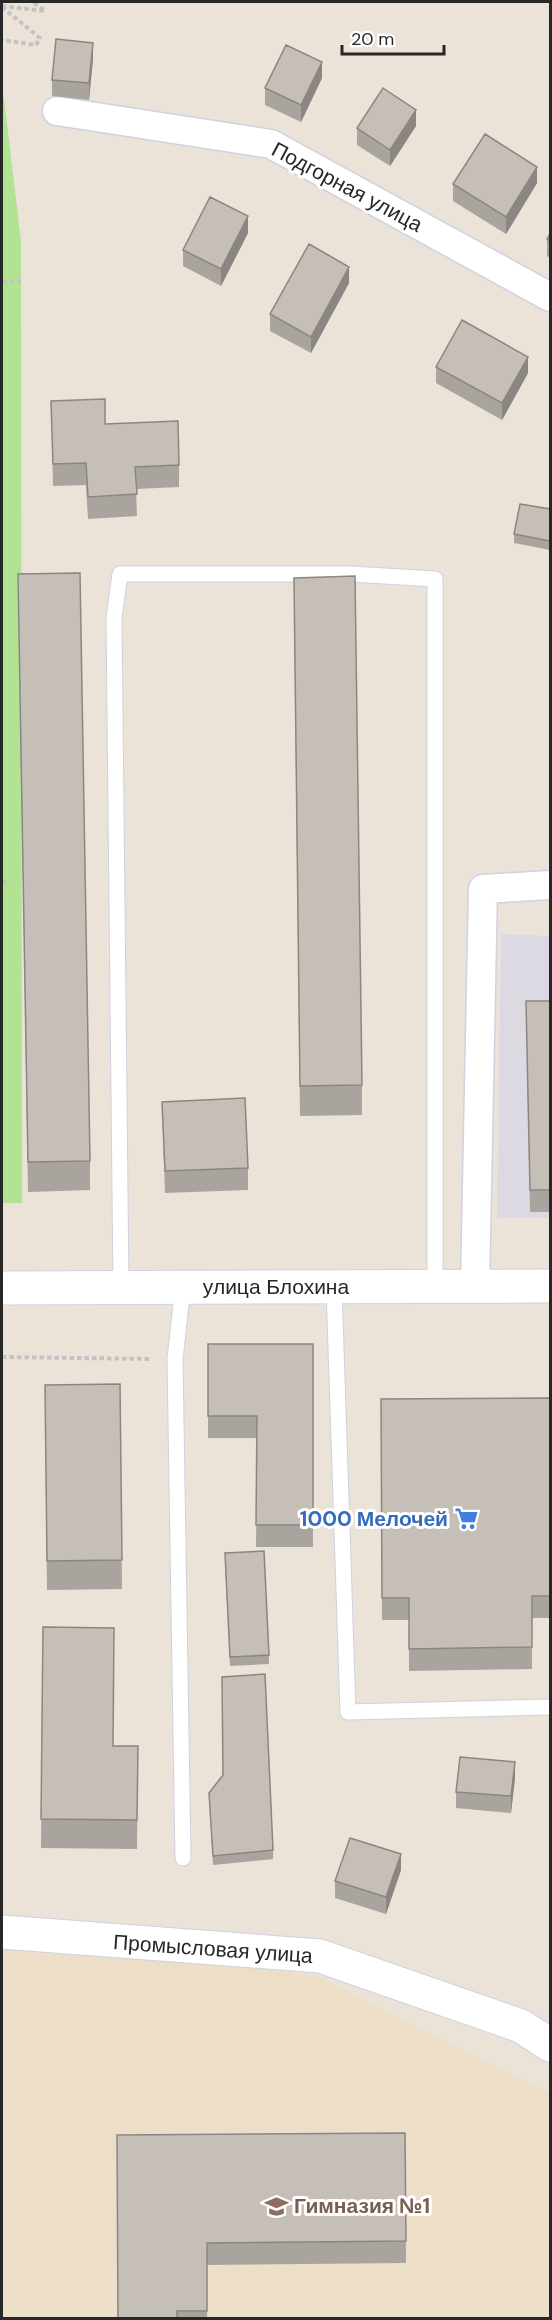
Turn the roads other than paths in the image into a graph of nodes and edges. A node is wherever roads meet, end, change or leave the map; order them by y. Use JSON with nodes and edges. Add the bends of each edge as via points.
{"nodes":[{"id":1,"x":57,"y":111,"type":"dead end"},
{"id":2,"x":550,"y":297,"type":"edge"},
{"id":3,"x":550,"y":885,"type":"edge"},
{"id":4,"x":183,"y":1286,"type":"junction"},
{"id":5,"x":550,"y":1286,"type":"edge"},
{"id":6,"x":121,"y":1287,"type":"junction"},
{"id":7,"x":334,"y":1287,"type":"junction"},
{"id":8,"x":476,"y":1287,"type":"junction"},
{"id":9,"x":2,"y":1288,"type":"edge"},
{"id":10,"x":435,"y":1288,"type":"junction"},
{"id":11,"x":550,"y":1707,"type":"edge"},
{"id":12,"x":183,"y":1858,"type":"dead end"},
{"id":13,"x":2,"y":1932,"type":"edge"},
{"id":14,"x":550,"y":2045,"type":"edge"}],
"edges":[{"from":1,"to":2,"type":"street","name":"Подгорная улица","via":[[271,144]]},
{"from":3,"to":8,"type":"street","via":[[483,889]]},
{"from":4,"to":6,"type":"main road","name":"улица Блохина"},
{"from":4,"to":7,"type":"main road","name":"улица Блохина"},
{"from":4,"to":12,"type":"lane","via":[[175,1359]]},
{"from":5,"to":8,"type":"main road","name":"улица Блохина"},
{"from":6,"to":9,"type":"main road","name":"улица Блохина"},
{"from":6,"to":10,"type":"lane","via":[[114,618],[120,574],[351,574],[435,579]]},
{"from":7,"to":10,"type":"main road","name":"улица Блохина"},
{"from":7,"to":11,"type":"lane","via":[[348,1712]]},
{"from":8,"to":10,"type":"main road","name":"улица Блохина"},
{"from":13,"to":14,"type":"main road","name":"Промысловая улица","via":[[320,1956],[521,2026]]}]}
